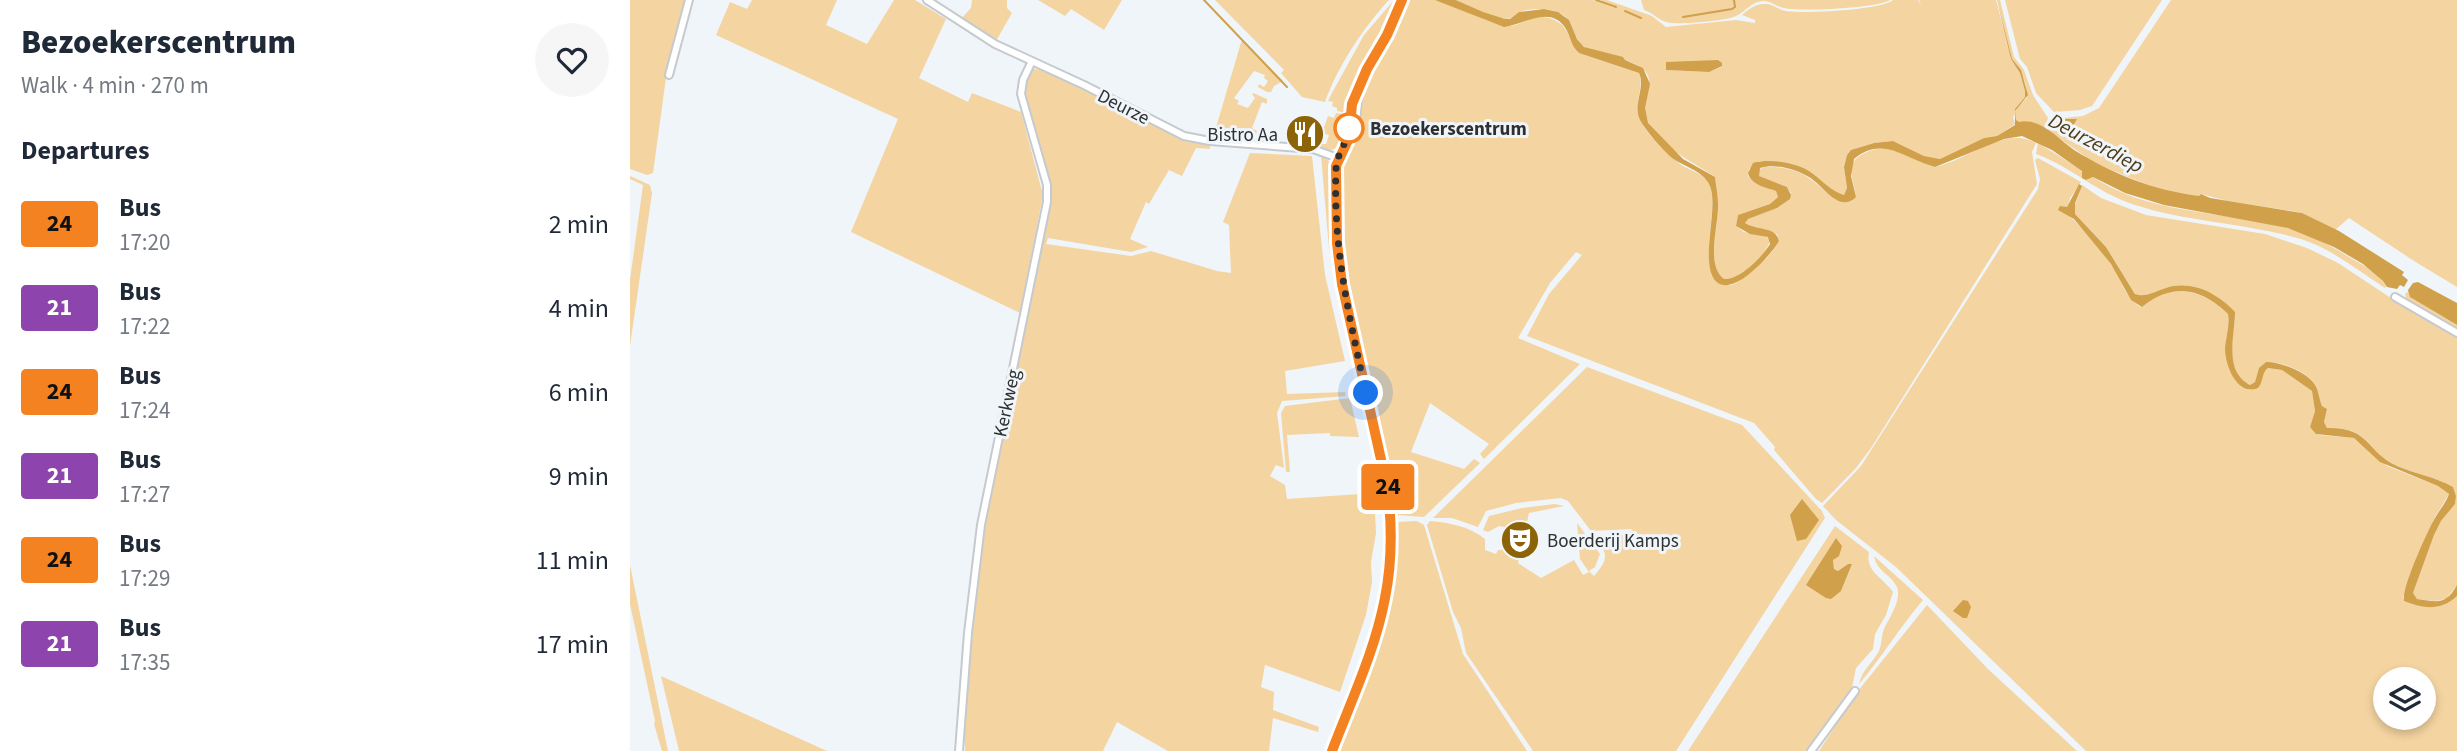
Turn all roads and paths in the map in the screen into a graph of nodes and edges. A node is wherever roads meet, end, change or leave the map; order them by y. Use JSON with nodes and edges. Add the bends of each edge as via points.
{"nodes":[{"id":1,"x":689,"y":0,"type":"edge"},
{"id":2,"x":927,"y":0,"type":"edge"},
{"id":3,"x":1402,"y":0,"type":"edge"},
{"id":4,"x":1032,"y":61,"type":"junction"},
{"id":5,"x":669,"y":75,"type":"dead end"},
{"id":6,"x":1338,"y":158,"type":"junction"},
{"id":7,"x":2395,"y":297,"type":"dead end"},
{"id":8,"x":2457,"y":333,"type":"edge"},
{"id":9,"x":1855,"y":691,"type":"dead end"},
{"id":10,"x":959,"y":751,"type":"edge"},
{"id":11,"x":1332,"y":751,"type":"edge"},
{"id":12,"x":1811,"y":751,"type":"edge"}],
"edges":[{"from":1,"to":5,"type":"street"},
{"from":2,"to":4,"type":"street","name":"Deurze","via":[[995,44]]},
{"from":3,"to":6,"type":"main road","via":[[1358,90],[1349,138]]},
{"from":4,"to":6,"type":"street","name":"Deurze","via":[[1184,136],[1313,149]]},
{"from":4,"to":10,"type":"street","name":"Kerkweg","via":[[1021,94],[1047,186],[1047,202],[981,525]]},
{"from":6,"to":11,"type":"main road","via":[[1337,243],[1342,284],[1391,518],[1385,599]]},
{"from":7,"to":8,"type":"street"},
{"from":9,"to":12,"type":"street"}]}
